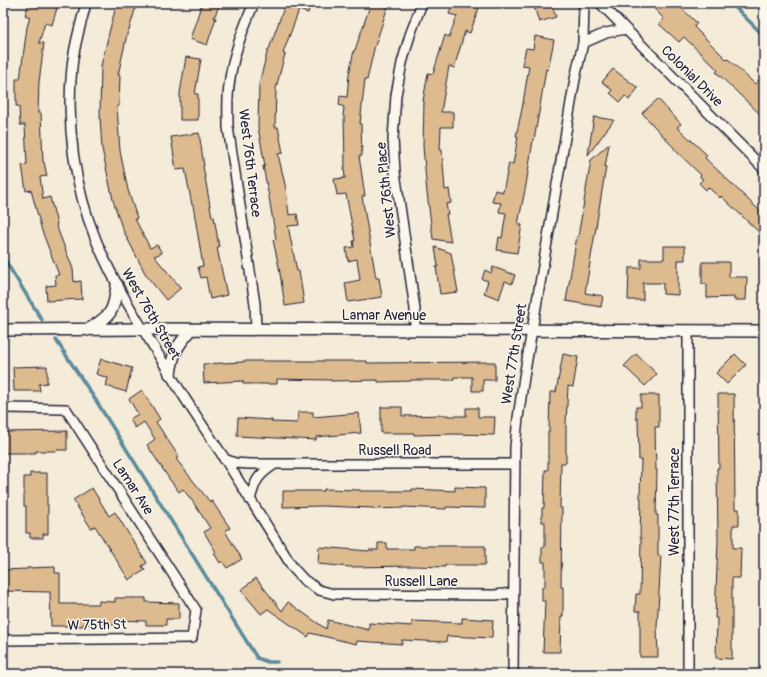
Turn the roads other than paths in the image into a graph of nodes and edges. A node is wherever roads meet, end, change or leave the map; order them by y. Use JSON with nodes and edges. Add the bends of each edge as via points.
{"nodes":[{"id":1,"x":86,"y":3,"type":"edge"},
{"id":2,"x":254,"y":3,"type":"edge"},
{"id":3,"x":422,"y":3,"type":"edge"},
{"id":4,"x":584,"y":3,"type":"edge"},
{"id":5,"x":600,"y":3,"type":"edge"},
{"id":6,"x":625,"y":29,"type":"junction"},
{"id":7,"x":583,"y":43,"type":"junction"},
{"id":8,"x":764,"y":168,"type":"edge"},
{"id":9,"x":117,"y":285,"type":"junction"},
{"id":10,"x":143,"y":329,"type":"junction"},
{"id":11,"x":3,"y":330,"type":"edge"},
{"id":12,"x":88,"y":330,"type":"junction"},
{"id":13,"x":191,"y":330,"type":"junction"},
{"id":14,"x":256,"y":330,"type":"junction"},
{"id":15,"x":415,"y":330,"type":"junction"},
{"id":16,"x":532,"y":330,"type":"junction"},
{"id":17,"x":688,"y":331,"type":"junction"},
{"id":18,"x":764,"y":331,"type":"edge"},
{"id":19,"x":170,"y":374,"type":"junction"},
{"id":20,"x":3,"y":408,"type":"edge"},
{"id":21,"x":224,"y":459,"type":"junction"},
{"id":22,"x":275,"y":464,"type":"junction"},
{"id":23,"x":515,"y":464,"type":"junction"},
{"id":24,"x":250,"y":500,"type":"junction"},
{"id":25,"x":328,"y":592,"type":"joint"},
{"id":26,"x":513,"y":593,"type":"junction"},
{"id":27,"x":192,"y":638,"type":"joint"},
{"id":28,"x":3,"y":640,"type":"edge"},
{"id":29,"x":513,"y":674,"type":"edge"},
{"id":30,"x":688,"y":674,"type":"edge"}],
"edges":[{"from":1,"to":9,"type":"street","name":"West 76th Street","via":[[72,67],[70,130],[76,173],[87,215]]},
{"from":2,"to":14,"type":"street","name":"West 76th Terrace","via":[[231,69],[228,127],[255,304]]},
{"from":3,"to":15,"type":"street","name":"West 76th Place","via":[[402,63],[396,95],[393,139],[395,172],[415,309]]},
{"from":4,"to":7,"type":"street","name":"West 77th Street"},
{"from":5,"to":6,"type":"street","name":"Colonial Drive"},
{"from":6,"to":7,"type":"street","via":[[606,33]]},
{"from":6,"to":8,"type":"street","name":"Colonial Drive"},
{"from":7,"to":16,"type":"street","name":"West 77th Street"},
{"from":9,"to":10,"type":"street","name":"West 76th Street"},
{"from":9,"to":12,"type":"street","via":[[111,311],[105,319]]},
{"from":10,"to":12,"type":"street","name":"Lamar Avenue"},
{"from":10,"to":13,"type":"street","name":"Lamar Avenue"},
{"from":10,"to":19,"type":"street","name":"West 76th Street"},
{"from":11,"to":12,"type":"street","name":"Lamar Avenue"},
{"from":13,"to":14,"type":"street","name":"Lamar Avenue"},
{"from":13,"to":19,"type":"street","via":[[177,348]]},
{"from":14,"to":15,"type":"street","name":"Lamar Avenue"},
{"from":15,"to":16,"type":"street","name":"Lamar Avenue"},
{"from":16,"to":17,"type":"street","name":"Lamar Avenue"},
{"from":16,"to":23,"type":"street","name":"West 77th Street","via":[[518,418]]},
{"from":17,"to":18,"type":"street","name":"Lamar Avenue"},
{"from":17,"to":30,"type":"street","name":"West 77th Terrace"},
{"from":19,"to":21,"type":"street","name":"West 76th Street"},
{"from":20,"to":27,"type":"street","name":"Lamar Ave","via":[[66,409],[196,610]]},
{"from":21,"to":22,"type":"street","name":"Russell Road","via":[[235,463]]},
{"from":21,"to":24,"type":"street","name":"West 76th Street"},
{"from":22,"to":23,"type":"street","name":"Russell Road"},
{"from":22,"to":24,"type":"street","via":[[258,478]]},
{"from":23,"to":26,"type":"street","name":"West 77th Street"},
{"from":24,"to":25,"type":"street","name":"West 76th Street","via":[[293,568],[304,580]]},
{"from":25,"to":26,"type":"street","name":"Russell Lane","via":[[386,595]]},
{"from":26,"to":29,"type":"street","name":"West 77th Street"},
{"from":27,"to":28,"type":"street","name":"W 75th St"}]}
